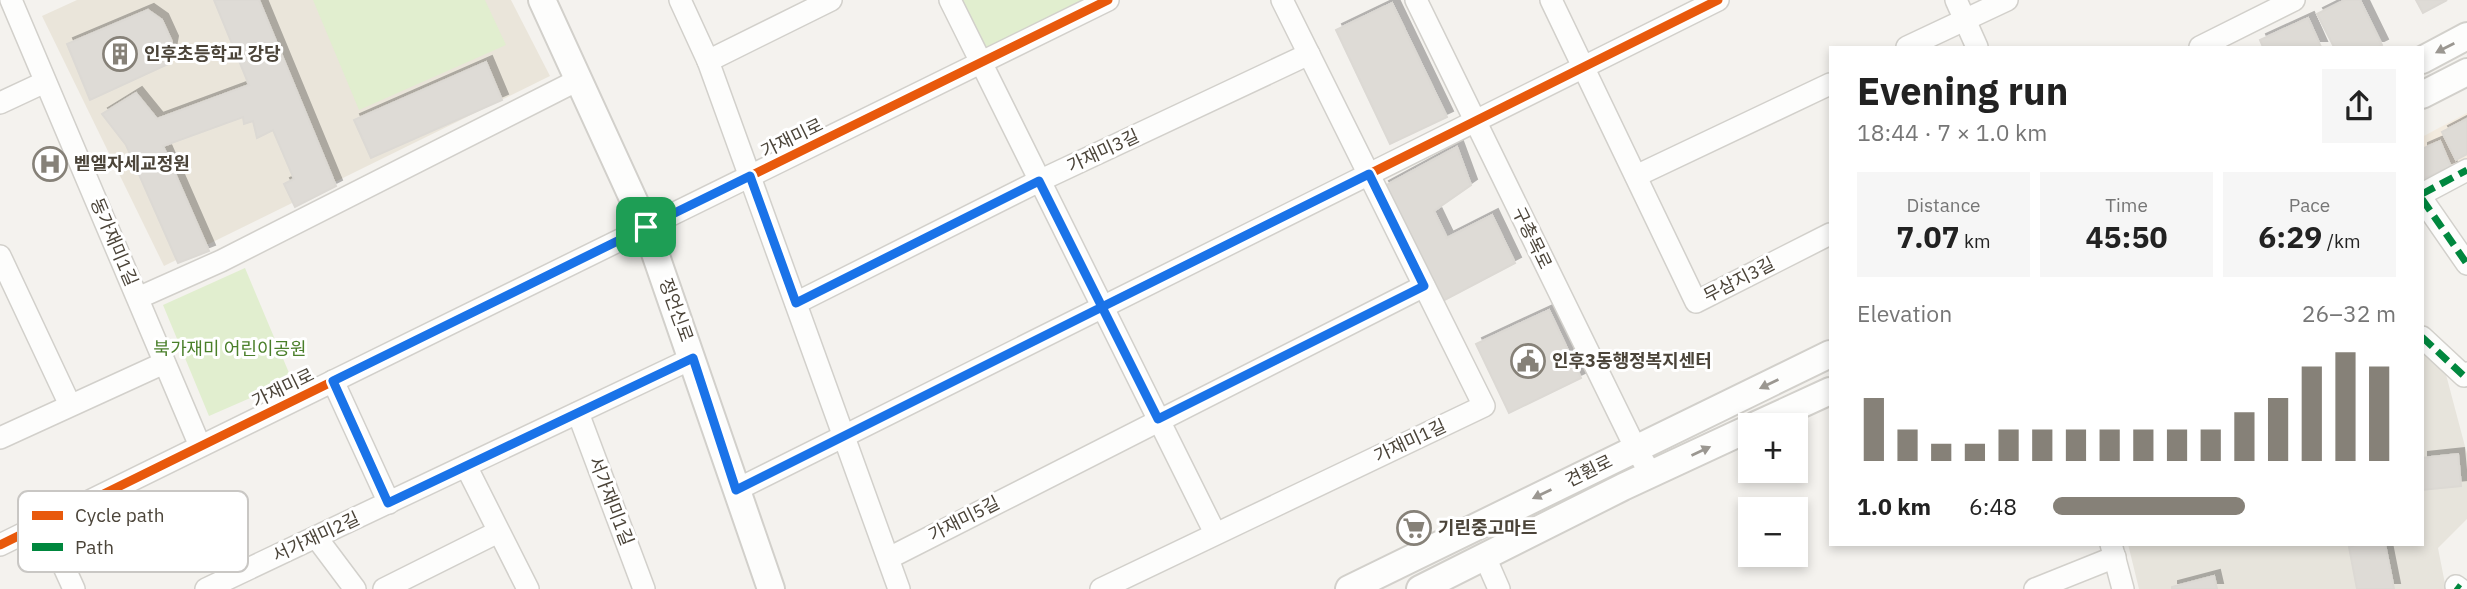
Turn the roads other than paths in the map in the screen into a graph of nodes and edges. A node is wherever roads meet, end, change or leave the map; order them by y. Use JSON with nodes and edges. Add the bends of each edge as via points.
{"nodes":[{"id":1,"x":11,"y":0,"type":"edge"},
{"id":2,"x":542,"y":0,"type":"edge"},
{"id":3,"x":680,"y":0,"type":"edge"},
{"id":4,"x":831,"y":0,"type":"edge"},
{"id":5,"x":950,"y":0,"type":"edge"},
{"id":6,"x":1108,"y":0,"type":"edge"},
{"id":7,"x":1282,"y":0,"type":"edge"},
{"id":8,"x":1416,"y":0,"type":"edge"},
{"id":9,"x":1551,"y":0,"type":"edge"},
{"id":10,"x":1718,"y":0,"type":"edge"},
{"id":11,"x":1956,"y":0,"type":"edge"},
{"id":12,"x":2007,"y":0,"type":"edge"},
{"id":13,"x":2294,"y":0,"type":"edge"},
{"id":14,"x":1965,"y":20,"type":"junction"},
{"id":15,"x":2467,"y":36,"type":"edge"},
{"id":16,"x":1909,"y":46,"type":"edge"},
{"id":17,"x":1977,"y":46,"type":"edge"},
{"id":18,"x":2202,"y":46,"type":"edge"},
{"id":19,"x":1309,"y":54,"type":"junction"},
{"id":20,"x":2424,"y":59,"type":"edge"},
{"id":21,"x":708,"y":61,"type":"junction"},
{"id":22,"x":980,"y":63,"type":"junction"},
{"id":23,"x":1583,"y":68,"type":"junction"},
{"id":24,"x":2467,"y":72,"type":"edge"},
{"id":25,"x":580,"y":79,"type":"junction"},
{"id":26,"x":45,"y":82,"type":"junction"},
{"id":27,"x":1829,"y":84,"type":"edge"},
{"id":28,"x":2424,"y":94,"type":"edge"},
{"id":29,"x":0,"y":103,"type":"edge"},
{"id":30,"x":1474,"y":122,"type":"junction"},
{"id":31,"x":2467,"y":170,"type":"edge"},
{"id":32,"x":1369,"y":174,"type":"junction"},
{"id":33,"x":750,"y":176,"type":"junction"},
{"id":34,"x":1636,"y":176,"type":"junction"},
{"id":35,"x":1039,"y":181,"type":"junction"},
{"id":36,"x":2424,"y":193,"type":"edge"},
{"id":37,"x":2424,"y":202,"type":"edge"},
{"id":38,"x":646,"y":227,"type":"junction"},
{"id":39,"x":1829,"y":235,"type":"edge"},
{"id":40,"x":0,"y":256,"type":"edge"},
{"id":41,"x":2467,"y":264,"type":"edge"},
{"id":42,"x":1424,"y":286,"type":"junction"},
{"id":43,"x":138,"y":298,"type":"junction"},
{"id":44,"x":796,"y":303,"type":"junction"},
{"id":45,"x":1102,"y":307,"type":"junction"},
{"id":46,"x":2424,"y":339,"type":"edge"},
{"id":47,"x":1829,"y":354,"type":"edge"},
{"id":48,"x":693,"y":358,"type":"junction"},
{"id":49,"x":164,"y":363,"type":"junction"},
{"id":50,"x":2467,"y":373,"type":"edge"},
{"id":51,"x":333,"y":381,"type":"junction"},
{"id":52,"x":1829,"y":391,"type":"edge"},
{"id":53,"x":71,"y":405,"type":"junction"},
{"id":54,"x":578,"y":413,"type":"junction"},
{"id":55,"x":1782,"y":413,"type":"edge"},
{"id":56,"x":1158,"y":419,"type":"junction"},
{"id":57,"x":1738,"y":434,"type":"edge"},
{"id":58,"x":845,"y":436,"type":"junction"},
{"id":59,"x":0,"y":438,"type":"edge"},
{"id":60,"x":200,"y":446,"type":"junction"},
{"id":61,"x":1636,"y":449,"type":"junction"},
{"id":62,"x":466,"y":466,"type":"junction"},
{"id":63,"x":1651,"y":474,"type":"junction"},
{"id":64,"x":736,"y":490,"type":"junction"},
{"id":65,"x":109,"y":491,"type":"edge"},
{"id":66,"x":388,"y":503,"type":"junction"},
{"id":67,"x":498,"y":532,"type":"junction"},
{"id":68,"x":1215,"y":533,"type":"junction"},
{"id":69,"x":18,"y":536,"type":"edge"},
{"id":70,"x":316,"y":537,"type":"junction"},
{"id":71,"x":0,"y":545,"type":"edge"},
{"id":72,"x":2113,"y":551,"type":"edge"},
{"id":73,"x":1485,"y":557,"type":"junction"},
{"id":74,"x":889,"y":558,"type":"junction"},
{"id":75,"x":248,"y":569,"type":"edge"},
{"id":76,"x":66,"y":572,"type":"edge"},
{"id":77,"x":242,"y":572,"type":"edge"},
{"id":78,"x":518,"y":586,"type":"edge"},
{"id":79,"x":74,"y":589,"type":"edge"},
{"id":80,"x":206,"y":589,"type":"edge"},
{"id":81,"x":355,"y":589,"type":"edge"},
{"id":82,"x":384,"y":589,"type":"edge"},
{"id":83,"x":644,"y":589,"type":"edge"},
{"id":84,"x":771,"y":589,"type":"edge"},
{"id":85,"x":900,"y":589,"type":"edge"},
{"id":86,"x":1101,"y":589,"type":"edge"},
{"id":87,"x":1349,"y":589,"type":"edge"},
{"id":88,"x":1420,"y":589,"type":"edge"},
{"id":89,"x":1499,"y":589,"type":"edge"},
{"id":90,"x":2035,"y":589,"type":"edge"},
{"id":91,"x":2123,"y":589,"type":"edge"}],
"edges":[{"from":1,"to":26,"type":"street","name":"동가재미1길"},
{"from":2,"to":25,"type":"street","name":"정언신로"},
{"from":3,"to":21,"type":"street"},
{"from":4,"to":21,"type":"street"},
{"from":5,"to":22,"type":"street"},
{"from":6,"to":22,"type":"street","name":"가재미로"},
{"from":7,"to":19,"type":"street","name":"가재미1길"},
{"from":8,"to":30,"type":"street","name":"구총목로"},
{"from":9,"to":23,"type":"street","name":"무삼지3길"},
{"from":10,"to":23,"type":"street"},
{"from":11,"to":14,"type":"street"},
{"from":12,"to":14,"type":"street"},
{"from":13,"to":18,"type":"street"},
{"from":14,"to":16,"type":"street"},
{"from":14,"to":17,"type":"street"},
{"from":15,"to":20,"type":"street","one_way":true},
{"from":19,"to":32,"type":"street","name":"가재미1길"},
{"from":19,"to":35,"type":"street","name":"가재미3길"},
{"from":21,"to":33,"type":"street"},
{"from":22,"to":33,"type":"street","name":"가재미로"},
{"from":22,"to":35,"type":"street"},
{"from":23,"to":30,"type":"street"},
{"from":23,"to":34,"type":"street","name":"무삼지3길"},
{"from":24,"to":28,"type":"street"},
{"from":25,"to":38,"type":"street","name":"정언신로"},
{"from":25,"to":43,"type":"street","via":[[221,261]]},
{"from":26,"to":29,"type":"street"},
{"from":26,"to":43,"type":"street","name":"동가재미1길"},
{"from":27,"to":34,"type":"street"},
{"from":30,"to":32,"type":"street"},
{"from":30,"to":61,"type":"street","name":"구총목로"},
{"from":31,"to":36,"type":"street"},
{"from":32,"to":42,"type":"street","name":"가재미1길"},
{"from":32,"to":45,"type":"street"},
{"from":33,"to":38,"type":"street","name":"가재미로"},
{"from":33,"to":44,"type":"street"},
{"from":34,"to":39,"type":"street","name":"무삼지3길","via":[[1696,302]]},
{"from":35,"to":44,"type":"street","name":"가재미3길"},
{"from":35,"to":45,"type":"street"},
{"from":37,"to":41,"type":"street"},
{"from":38,"to":48,"type":"street","name":"정언신로"},
{"from":38,"to":51,"type":"street","name":"가재미로"},
{"from":40,"to":53,"type":"street"},
{"from":42,"to":56,"type":"street"},
{"from":42,"to":68,"type":"street","name":"가재미1길","via":[[1484,406]]},
{"from":43,"to":49,"type":"street","name":"동가재미1길"},
{"from":44,"to":58,"type":"street"},
{"from":45,"to":56,"type":"street"},
{"from":45,"to":58,"type":"street"},
{"from":46,"to":50,"type":"street","via":[[2464,376]]},
{"from":47,"to":61,"type":"street","name":"견훤로","one_way":true},
{"from":48,"to":54,"type":"street"},
{"from":48,"to":64,"type":"street","name":"정언신로"},
{"from":49,"to":53,"type":"street"},
{"from":49,"to":60,"type":"street","name":"동가재미1길"},
{"from":51,"to":60,"type":"street","name":"가재미로"},
{"from":51,"to":66,"type":"street"},
{"from":52,"to":55,"type":"street"},
{"from":53,"to":59,"type":"street"},
{"from":54,"to":62,"type":"street"},
{"from":54,"to":83,"type":"street","name":"서가재미1길"},
{"from":56,"to":68,"type":"street"},
{"from":56,"to":74,"type":"street","name":"가재미5길"},
{"from":63,"to":57,"type":"street","name":"견훤로","one_way":true},
{"from":58,"to":64,"type":"street"},
{"from":58,"to":74,"type":"street"},
{"from":60,"to":65,"type":"street","name":"가재미로"},
{"from":61,"to":63,"type":"street","name":"구총목로"},
{"from":61,"to":87,"type":"street","name":"견훤로","one_way":true},
{"from":62,"to":66,"type":"street"},
{"from":62,"to":67,"type":"street"},
{"from":63,"to":73,"type":"street","name":"견훤로"},
{"from":64,"to":84,"type":"street","name":"정언신로"},
{"from":66,"to":70,"type":"street","name":"서가재미2길"},
{"from":67,"to":78,"type":"street"},
{"from":67,"to":82,"type":"street"},
{"from":68,"to":86,"type":"street"},
{"from":69,"to":71,"type":"street","name":"가재미로"},
{"from":70,"to":75,"type":"street","name":"서가재미2길"},
{"from":70,"to":81,"type":"street"},
{"from":72,"to":90,"type":"street"},
{"from":72,"to":91,"type":"street"},
{"from":73,"to":88,"type":"street","name":"견훤로"},
{"from":73,"to":89,"type":"street"},
{"from":74,"to":85,"type":"street"},
{"from":76,"to":79,"type":"street"},
{"from":77,"to":80,"type":"street","name":"서가재미2길"}]}
